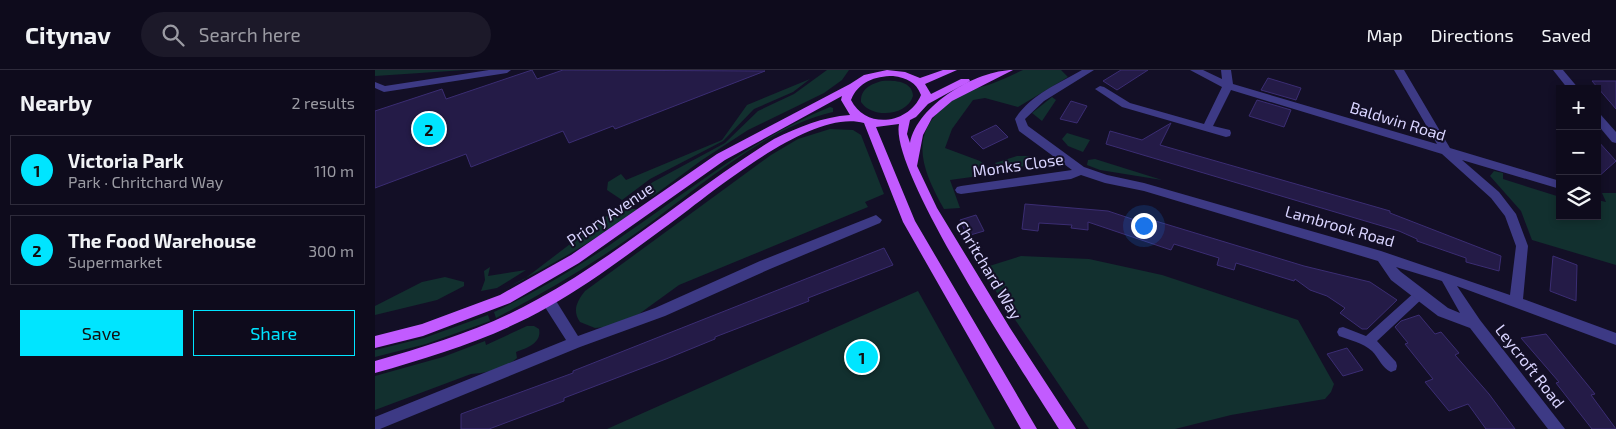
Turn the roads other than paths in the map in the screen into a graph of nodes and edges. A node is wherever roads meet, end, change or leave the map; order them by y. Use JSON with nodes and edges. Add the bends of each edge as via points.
{"nodes":[{"id":1,"x":507,"y":70,"type":"edge"},
{"id":2,"x":952,"y":70,"type":"edge"},
{"id":3,"x":991,"y":70,"type":"edge"},
{"id":4,"x":1008,"y":70,"type":"edge"},
{"id":5,"x":1089,"y":70,"type":"edge"},
{"id":6,"x":1195,"y":70,"type":"edge"},
{"id":7,"x":1226,"y":70,"type":"edge"},
{"id":8,"x":1399,"y":70,"type":"edge"},
{"id":9,"x":1558,"y":70,"type":"edge"},
{"id":10,"x":905,"y":72,"type":"edge"},
{"id":11,"x":867,"y":74,"type":"edge"},
{"id":12,"x":920,"y":82,"type":"junction"},
{"id":13,"x":375,"y":85,"type":"edge"},
{"id":14,"x":1571,"y":85,"type":"edge"},
{"id":15,"x":1228,"y":86,"type":"junction"},
{"id":16,"x":852,"y":87,"type":"junction"},
{"id":17,"x":1101,"y":89,"type":"dead end"},
{"id":18,"x":925,"y":101,"type":"junction"},
{"id":19,"x":905,"y":119,"type":"junction"},
{"id":20,"x":864,"y":120,"type":"junction"},
{"id":21,"x":1601,"y":122,"type":"edge"},
{"id":22,"x":1207,"y":128,"type":"junction"},
{"id":23,"x":1227,"y":133,"type":"dead end"},
{"id":24,"x":1616,"y":139,"type":"edge"},
{"id":25,"x":1447,"y":153,"type":"junction"},
{"id":26,"x":912,"y":168,"type":"junction"},
{"id":27,"x":1080,"y":170,"type":"junction"},
{"id":28,"x":1556,"y":184,"type":"edge"},
{"id":29,"x":961,"y":190,"type":"dead end"},
{"id":30,"x":876,"y":220,"type":"dead end"},
{"id":31,"x":1381,"y":256,"type":"junction"},
{"id":32,"x":1447,"y":277,"type":"junction"},
{"id":33,"x":1420,"y":294,"type":"junction"},
{"id":34,"x":548,"y":300,"type":"junction"},
{"id":35,"x":1516,"y":300,"type":"junction"},
{"id":36,"x":1475,"y":324,"type":"junction"},
{"id":37,"x":1343,"y":332,"type":"dead end"},
{"id":38,"x":1616,"y":338,"type":"edge"},
{"id":39,"x":375,"y":342,"type":"edge"},
{"id":40,"x":1368,"y":342,"type":"junction"},
{"id":41,"x":575,"y":343,"type":"junction"},
{"id":42,"x":1391,"y":366,"type":"dead end"},
{"id":43,"x":375,"y":367,"type":"edge"},
{"id":44,"x":375,"y":424,"type":"edge"},
{"id":45,"x":1029,"y":429,"type":"edge"},
{"id":46,"x":1068,"y":429,"type":"edge"},
{"id":47,"x":1557,"y":429,"type":"edge"}],
"edges":[{"from":1,"to":13,"type":"lane","via":[[384,89]]},
{"from":2,"to":12,"type":"main road"},
{"from":3,"to":18,"type":"main road"},
{"from":4,"to":26,"type":"main road","via":[[967,88],[934,110],[920,127]]},
{"from":5,"to":27,"type":"street","name":"Lambrook Road","via":[[1033,104],[1020,119],[1023,128]]},
{"from":6,"to":15,"type":"street","name":"Baldwin Road"},
{"from":7,"to":15,"type":"street"},
{"from":8,"to":25,"type":"street"},
{"from":9,"to":14,"type":"street"},
{"from":10,"to":11,"type":"main road"},
{"from":10,"to":12,"type":"main road"},
{"from":11,"to":16,"type":"main road"},
{"from":12,"to":18,"type":"main road","via":[[926,94]]},
{"from":15,"to":22,"type":"street"},
{"from":15,"to":25,"type":"street","name":"Baldwin Road"},
{"from":16,"to":20,"type":"main road","via":[[847,100],[852,113]]},
{"from":16,"to":39,"type":"main road","name":"Priory Avenue","via":[[721,158],[575,259],[505,298],[423,330]]},
{"from":17,"to":22,"type":"street","via":[[1126,105]]},
{"from":18,"to":19,"type":"main road","via":[[921,108]]},
{"from":19,"to":20,"type":"main road","via":[[887,123]]},
{"from":19,"to":26,"type":"main road","name":"Chritchard Way","via":[[902,134]]},
{"from":20,"to":34,"type":"main road","via":[[832,120],[785,139]]},
{"from":20,"to":45,"type":"main road","via":[[909,222]]},
{"from":21,"to":24,"type":"street"},
{"from":22,"to":23,"type":"street"},
{"from":25,"to":28,"type":"street","name":"Baldwin Road"},
{"from":25,"to":35,"type":"street","via":[[1495,195],[1510,214],[1522,246]]},
{"from":26,"to":46,"type":"main road","name":"Chritchard Way","via":[[976,283]]},
{"from":27,"to":29,"type":"street","name":"Monks Close","via":[[1071,175]]},
{"from":27,"to":31,"type":"street","name":"Lambrook Road"},
{"from":30,"to":41,"type":"street","via":[[660,312]]},
{"from":31,"to":32,"type":"street","name":"Lambrook Road"},
{"from":31,"to":33,"type":"street","name":"Leycroft Road","via":[[1396,276]]},
{"from":32,"to":35,"type":"street","name":"Lambrook Road"},
{"from":32,"to":36,"type":"street","name":"Leycroft Road"},
{"from":33,"to":36,"type":"street","name":"Leycroft Road","via":[[1443,312]]},
{"from":33,"to":40,"type":"lane"},
{"from":34,"to":41,"type":"street"},
{"from":34,"to":43,"type":"main road","via":[[470,338]]},
{"from":35,"to":38,"type":"street","name":"Lambrook Road"},
{"from":36,"to":47,"type":"street","name":"Leycroft Road"},
{"from":37,"to":40,"type":"lane"},
{"from":40,"to":42,"type":"lane"},
{"from":41,"to":44,"type":"street"}]}
